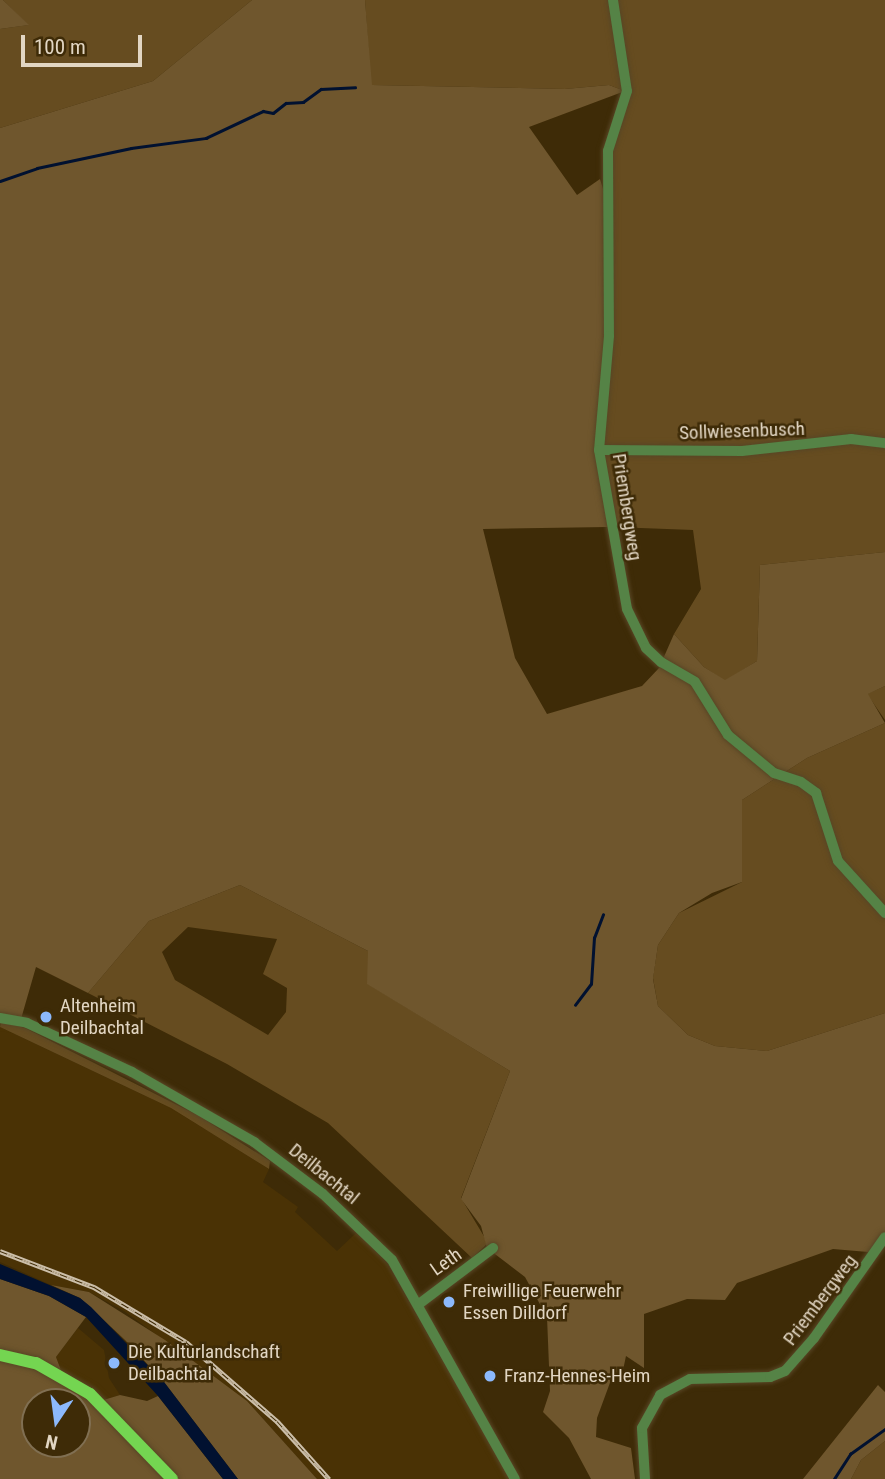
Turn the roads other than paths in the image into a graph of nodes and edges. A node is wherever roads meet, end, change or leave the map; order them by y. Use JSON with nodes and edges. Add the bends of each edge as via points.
{"nodes":[{"id":1,"x":613,"y":0,"type":"edge"},
{"id":2,"x":885,"y":443,"type":"edge"},
{"id":3,"x":599,"y":450,"type":"junction"},
{"id":4,"x":885,"y":913,"type":"edge"},
{"id":5,"x":0,"y":1018,"type":"edge"},
{"id":6,"x":885,"y":1237,"type":"edge"},
{"id":7,"x":493,"y":1248,"type":"dead end"},
{"id":8,"x":419,"y":1304,"type":"junction"},
{"id":9,"x":0,"y":1355,"type":"edge"},
{"id":10,"x":172,"y":1479,"type":"edge"},
{"id":11,"x":515,"y":1479,"type":"edge"},
{"id":12,"x":645,"y":1479,"type":"edge"}],
"edges":[{"from":1,"to":3,"type":"street","name":"Priembergweg","via":[[627,91],[608,151],[609,350]]},
{"from":2,"to":3,"type":"street","name":"Sollwiesenbusch","via":[[851,439],[751,451]]},
{"from":3,"to":4,"type":"street","name":"Priembergweg","via":[[627,609],[646,648],[695,682],[728,735],[758,762],[810,786],[838,861]]},
{"from":5,"to":8,"type":"street","name":"Deilbachtal","via":[[27,1024],[85,1049],[254,1142],[374,1240]]},
{"from":6,"to":12,"type":"street","name":"Priembergweg","via":[[814,1338],[785,1371],[762,1378],[690,1379],[660,1395],[642,1427]]},
{"from":7,"to":8,"type":"street","name":"Leth"},
{"from":8,"to":11,"type":"street","name":"Deilbachtal"},
{"from":9,"to":10,"type":"main road","via":[[36,1363],[81,1387]]}]}
